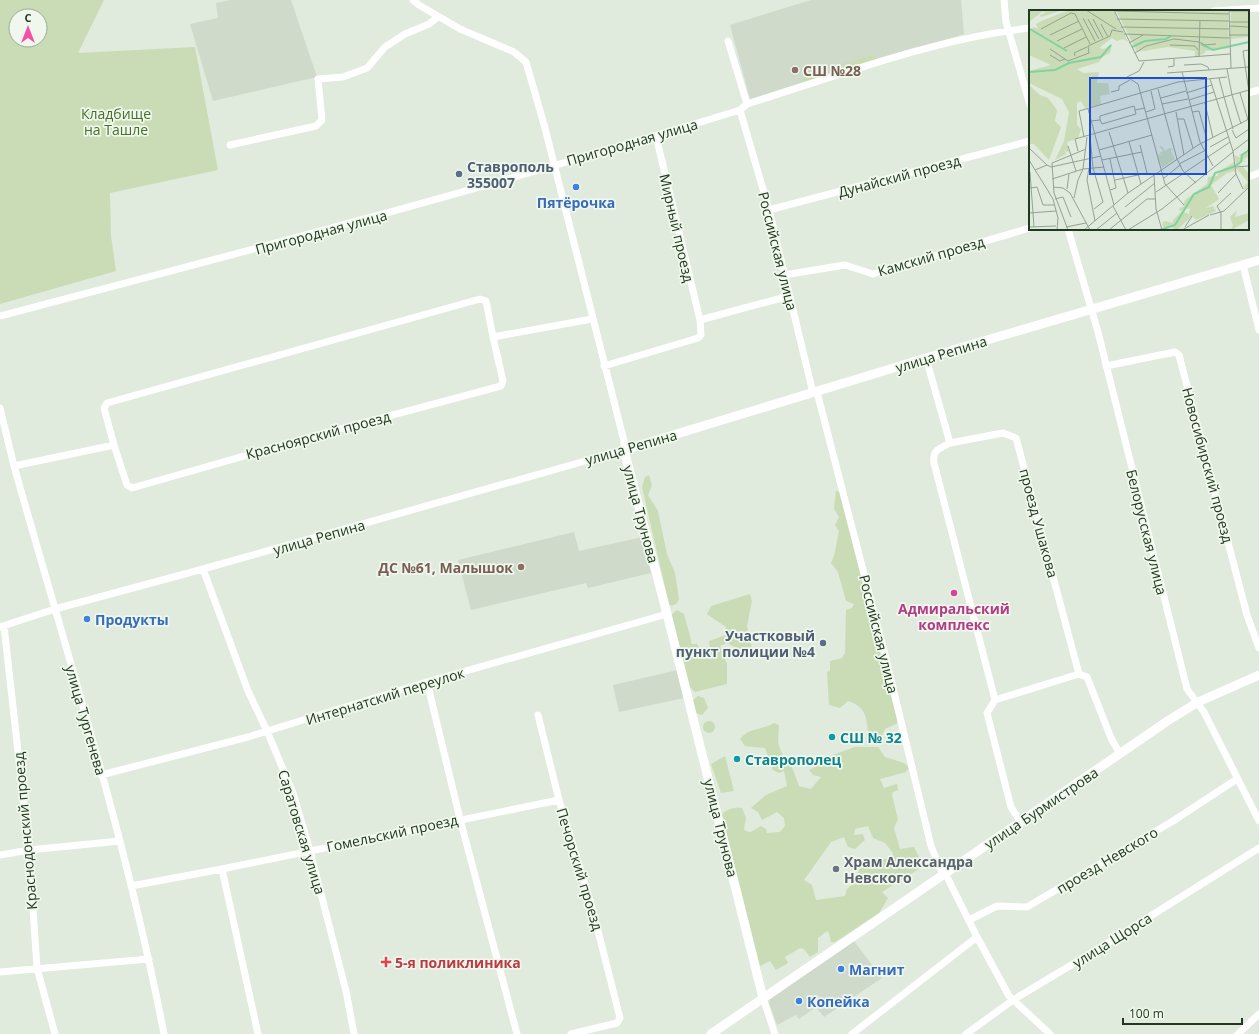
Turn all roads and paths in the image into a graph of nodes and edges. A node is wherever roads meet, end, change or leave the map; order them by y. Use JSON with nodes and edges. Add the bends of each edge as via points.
{"nodes":[{"id":1,"x":413,"y":0,"type":"edge"},
{"id":2,"x":1004,"y":0,"type":"edge"},
{"id":3,"x":1259,"y":8,"type":"edge"},
{"id":4,"x":1229,"y":10,"type":"edge"},
{"id":5,"x":438,"y":17,"type":"junction"},
{"id":6,"x":1029,"y":28,"type":"edge"},
{"id":7,"x":1008,"y":30,"type":"junction"},
{"id":8,"x":728,"y":42,"type":"dead end"},
{"id":9,"x":1259,"y":90,"type":"edge"},
{"id":10,"x":1249,"y":93,"type":"edge"},
{"id":11,"x":1029,"y":102,"type":"edge"},
{"id":12,"x":747,"y":104,"type":"junction"},
{"id":13,"x":740,"y":110,"type":"junction"},
{"id":14,"x":656,"y":136,"type":"junction"},
{"id":15,"x":1029,"y":141,"type":"edge"},
{"id":16,"x":230,"y":145,"type":"dead end"},
{"id":17,"x":553,"y":165,"type":"junction"},
{"id":18,"x":1259,"y":173,"type":"edge"},
{"id":19,"x":1249,"y":177,"type":"edge"},
{"id":20,"x":769,"y":210,"type":"junction"},
{"id":21,"x":1029,"y":228,"type":"edge"},
{"id":22,"x":1069,"y":230,"type":"edge"},
{"id":23,"x":1259,"y":260,"type":"edge"},
{"id":24,"x":1243,"y":265,"type":"junction"},
{"id":25,"x":784,"y":275,"type":"junction"},
{"id":26,"x":790,"y":296,"type":"junction"},
{"id":27,"x":1092,"y":309,"type":"junction"},
{"id":28,"x":0,"y":316,"type":"edge"},
{"id":29,"x":592,"y":319,"type":"junction"},
{"id":30,"x":700,"y":320,"type":"junction"},
{"id":31,"x":1259,"y":330,"type":"edge"},
{"id":32,"x":493,"y":337,"type":"junction"},
{"id":33,"x":926,"y":358,"type":"junction"},
{"id":34,"x":604,"y":366,"type":"junction"},
{"id":35,"x":1106,"y":366,"type":"junction"},
{"id":36,"x":815,"y":393,"type":"junction"},
{"id":37,"x":0,"y":408,"type":"edge"},
{"id":38,"x":950,"y":443,"type":"junction"},
{"id":39,"x":114,"y":445,"type":"junction"},
{"id":40,"x":624,"y":450,"type":"junction"},
{"id":41,"x":14,"y":466,"type":"junction"},
{"id":42,"x":203,"y":569,"type":"junction"},
{"id":43,"x":55,"y":609,"type":"junction"},
{"id":44,"x":667,"y":614,"type":"junction"},
{"id":45,"x":2,"y":626,"type":"edge"},
{"id":46,"x":1259,"y":648,"type":"edge"},
{"id":47,"x":1079,"y":674,"type":"junction"},
{"id":48,"x":1259,"y":675,"type":"edge"},
{"id":49,"x":427,"y":682,"type":"junction"},
{"id":50,"x":995,"y":700,"type":"junction"},
{"id":51,"x":1198,"y":702,"type":"junction"},
{"id":52,"x":538,"y":715,"type":"dead end"},
{"id":53,"x":267,"y":731,"type":"junction"},
{"id":54,"x":1120,"y":754,"type":"junction"},
{"id":55,"x":101,"y":775,"type":"junction"},
{"id":56,"x":1237,"y":779,"type":"junction"},
{"id":57,"x":559,"y":800,"type":"junction"},
{"id":58,"x":460,"y":819,"type":"junction"},
{"id":59,"x":1259,"y":821,"type":"edge"},
{"id":60,"x":1020,"y":823,"type":"junction"},
{"id":61,"x":120,"y":841,"type":"junction"},
{"id":62,"x":1259,"y":848,"type":"edge"},
{"id":63,"x":29,"y":850,"type":"junction"},
{"id":64,"x":310,"y":851,"type":"junction"},
{"id":65,"x":0,"y":855,"type":"edge"},
{"id":66,"x":222,"y":869,"type":"junction"},
{"id":67,"x":944,"y":874,"type":"junction"},
{"id":68,"x":131,"y":886,"type":"junction"},
{"id":69,"x":969,"y":920,"type":"junction"},
{"id":70,"x":977,"y":937,"type":"junction"},
{"id":71,"x":149,"y":959,"type":"junction"},
{"id":72,"x":37,"y":968,"type":"junction"},
{"id":73,"x":0,"y":972,"type":"edge"},
{"id":74,"x":763,"y":998,"type":"junction"},
{"id":75,"x":1013,"y":1000,"type":"junction"},
{"id":76,"x":1259,"y":1014,"type":"edge"},
{"id":77,"x":55,"y":1034,"type":"edge"},
{"id":78,"x":164,"y":1034,"type":"edge"},
{"id":79,"x":258,"y":1034,"type":"edge"},
{"id":80,"x":354,"y":1034,"type":"edge"},
{"id":81,"x":517,"y":1034,"type":"edge"},
{"id":82,"x":571,"y":1034,"type":"edge"},
{"id":83,"x":711,"y":1034,"type":"edge"},
{"id":84,"x":775,"y":1034,"type":"edge"},
{"id":85,"x":852,"y":1034,"type":"edge"},
{"id":86,"x":966,"y":1034,"type":"edge"},
{"id":87,"x":1050,"y":1034,"type":"edge"},
{"id":88,"x":1238,"y":1034,"type":"edge"}],
"edges":[{"from":1,"to":5,"type":"street","name":"улица Трунова"},
{"from":2,"to":7,"type":"street"},
{"from":3,"to":4,"type":"street"},
{"from":5,"to":16,"type":"street","via":[[385,47],[367,68],[343,77],[318,79],[322,120],[316,126]]},
{"from":5,"to":17,"type":"street","name":"улица Трунова","via":[[514,52],[526,62]]},
{"from":6,"to":7,"type":"street","name":"Пригородная улица"},
{"from":7,"to":11,"type":"street"},
{"from":7,"to":12,"type":"street","name":"Пригородная улица","via":[[949,41]]},
{"from":8,"to":12,"type":"street"},
{"from":9,"to":10,"type":"street"},
{"from":12,"to":13,"type":"street","name":"Пригородная улица"},
{"from":13,"to":14,"type":"street","name":"Пригородная улица"},
{"from":13,"to":20,"type":"street","name":"Российская улица"},
{"from":14,"to":17,"type":"street","name":"Пригородная улица"},
{"from":14,"to":30,"type":"street","name":"Мирный проезд"},
{"from":15,"to":20,"type":"street","name":"Дунайский проезд"},
{"from":17,"to":28,"type":"street","name":"Пригородная улица","via":[[415,206]]},
{"from":17,"to":29,"type":"street","name":"улица Трунова"},
{"from":18,"to":19,"type":"street"},
{"from":20,"to":25,"type":"street","name":"Российская улица"},
{"from":21,"to":25,"type":"street","name":"Камский проезд","via":[[873,274],[845,265]]},
{"from":22,"to":27,"type":"street","name":"Белорусская улица"},
{"from":23,"to":24,"type":"street","name":"улица Репина"},
{"from":24,"to":27,"type":"street","name":"улица Репина"},
{"from":24,"to":31,"type":"street"},
{"from":25,"to":26,"type":"street","name":"Российская улица"},
{"from":26,"to":30,"type":"street"},
{"from":26,"to":36,"type":"street","name":"Российская улица"},
{"from":27,"to":33,"type":"street","name":"улица Репина"},
{"from":27,"to":35,"type":"street","name":"Белорусская улица"},
{"from":29,"to":32,"type":"street"},
{"from":29,"to":34,"type":"street","name":"улица Трунова"},
{"from":30,"to":34,"type":"street","name":"Мирный проезд","via":[[701,331],[698,338]]},
{"from":32,"to":39,"type":"street","name":"Красноярский проезд","via":[[486,301],[480,298],[296,349],[107,403],[104,408]]},
{"from":32,"to":39,"type":"street","name":"Красноярский проезд","via":[[503,381],[501,386],[132,488],[127,485]]},
{"from":33,"to":36,"type":"street","name":"улица Репина"},
{"from":33,"to":38,"type":"street"},
{"from":34,"to":40,"type":"street","name":"улица Трунова","via":[[624,441]]},
{"from":35,"to":46,"type":"street","name":"Новосибирский проезд","via":[[1175,352],[1179,355],[1247,615]]},
{"from":35,"to":51,"type":"street","name":"Белорусская улица","via":[[1187,689]]},
{"from":36,"to":40,"type":"street","name":"улица Репина"},
{"from":36,"to":67,"type":"street","name":"Российская улица","via":[[886,658],[931,846]]},
{"from":37,"to":41,"type":"street","name":"улица Тургенева"},
{"from":38,"to":47,"type":"street","name":"проезд Ушакова","via":[[1003,434],[1016,438]]},
{"from":38,"to":50,"type":"street","name":"проезд Ушакова","via":[[935,450],[934,463]]},
{"from":39,"to":41,"type":"street"},
{"from":40,"to":42,"type":"street","name":"улица Репина"},
{"from":40,"to":44,"type":"street","name":"улица Трунова"},
{"from":41,"to":43,"type":"street","name":"улица Тургенева"},
{"from":42,"to":43,"type":"street","name":"улица Репина"},
{"from":42,"to":53,"type":"street","name":"Саратовская улица","via":[[248,691]]},
{"from":43,"to":45,"type":"street","name":"улица Репина"},
{"from":43,"to":55,"type":"street","name":"улица Тургенева"},
{"from":44,"to":49,"type":"street","name":"Интернатский переулок"},
{"from":44,"to":74,"type":"street","name":"улица Трунова"},
{"from":45,"to":63,"type":"street","name":"Краснодонский проезд"},
{"from":47,"to":50,"type":"street"},
{"from":47,"to":54,"type":"street","name":"проезд Ушакова","via":[[1087,677]]},
{"from":48,"to":51,"type":"street","name":"улица Бурмистрова"},
{"from":49,"to":53,"type":"street","name":"Интернатский переулок"},
{"from":49,"to":58,"type":"street"},
{"from":50,"to":60,"type":"street","via":[[987,713],[1011,807]]},
{"from":51,"to":54,"type":"street","name":"улица Бурмистрова"},
{"from":51,"to":56,"type":"street","name":"Белорусская улица"},
{"from":52,"to":57,"type":"street","name":"Печорский проезд"},
{"from":53,"to":55,"type":"street","name":"Интернатский переулок"},
{"from":53,"to":64,"type":"street","name":"Саратовская улица","via":[[293,793]]},
{"from":54,"to":60,"type":"street","name":"улица Бурмистрова"},
{"from":55,"to":61,"type":"street","name":"улица Тургенева"},
{"from":56,"to":59,"type":"street","name":"Белорусская улица"},
{"from":56,"to":69,"type":"street","name":"проезд Невского","via":[[1172,821],[1027,907],[997,906]]},
{"from":57,"to":58,"type":"street","name":"Гомельский проезд"},
{"from":57,"to":82,"type":"street","name":"Печорский проезд","via":[[592,907],[620,1018],[617,1023]]},
{"from":58,"to":64,"type":"street","name":"Гомельский проезд"},
{"from":58,"to":81,"type":"street"},
{"from":60,"to":67,"type":"street","name":"улица Бурмистрова"},
{"from":61,"to":63,"type":"street"},
{"from":61,"to":68,"type":"street","name":"улица Тургенева"},
{"from":62,"to":75,"type":"street","name":"улица Щорса"},
{"from":63,"to":65,"type":"street"},
{"from":63,"to":72,"type":"street","name":"Краснодонский проезд"},
{"from":64,"to":66,"type":"street","name":"Гомельский проезд"},
{"from":64,"to":80,"type":"street","name":"Саратовская улица","via":[[346,991]]},
{"from":66,"to":68,"type":"street","name":"Гомельский проезд"},
{"from":66,"to":79,"type":"street"},
{"from":67,"to":69,"type":"street","name":"Российская улица"},
{"from":67,"to":74,"type":"street","name":"улица Бурмистрова"},
{"from":68,"to":71,"type":"street","name":"улица Тургенева"},
{"from":69,"to":70,"type":"street","name":"Российская улица"},
{"from":70,"to":75,"type":"street","name":"Российская улица"},
{"from":70,"to":85,"type":"street"},
{"from":71,"to":72,"type":"street"},
{"from":71,"to":78,"type":"street","name":"улица Тургенева"},
{"from":72,"to":73,"type":"street"},
{"from":72,"to":77,"type":"street","name":"Краснодонский проезд"},
{"from":74,"to":83,"type":"street","name":"улица Бурмистрова"},
{"from":74,"to":84,"type":"street"},
{"from":75,"to":86,"type":"street","name":"улица Щорса"},
{"from":75,"to":87,"type":"street","name":"Российская улица"},
{"from":76,"to":88,"type":"street"}]}
